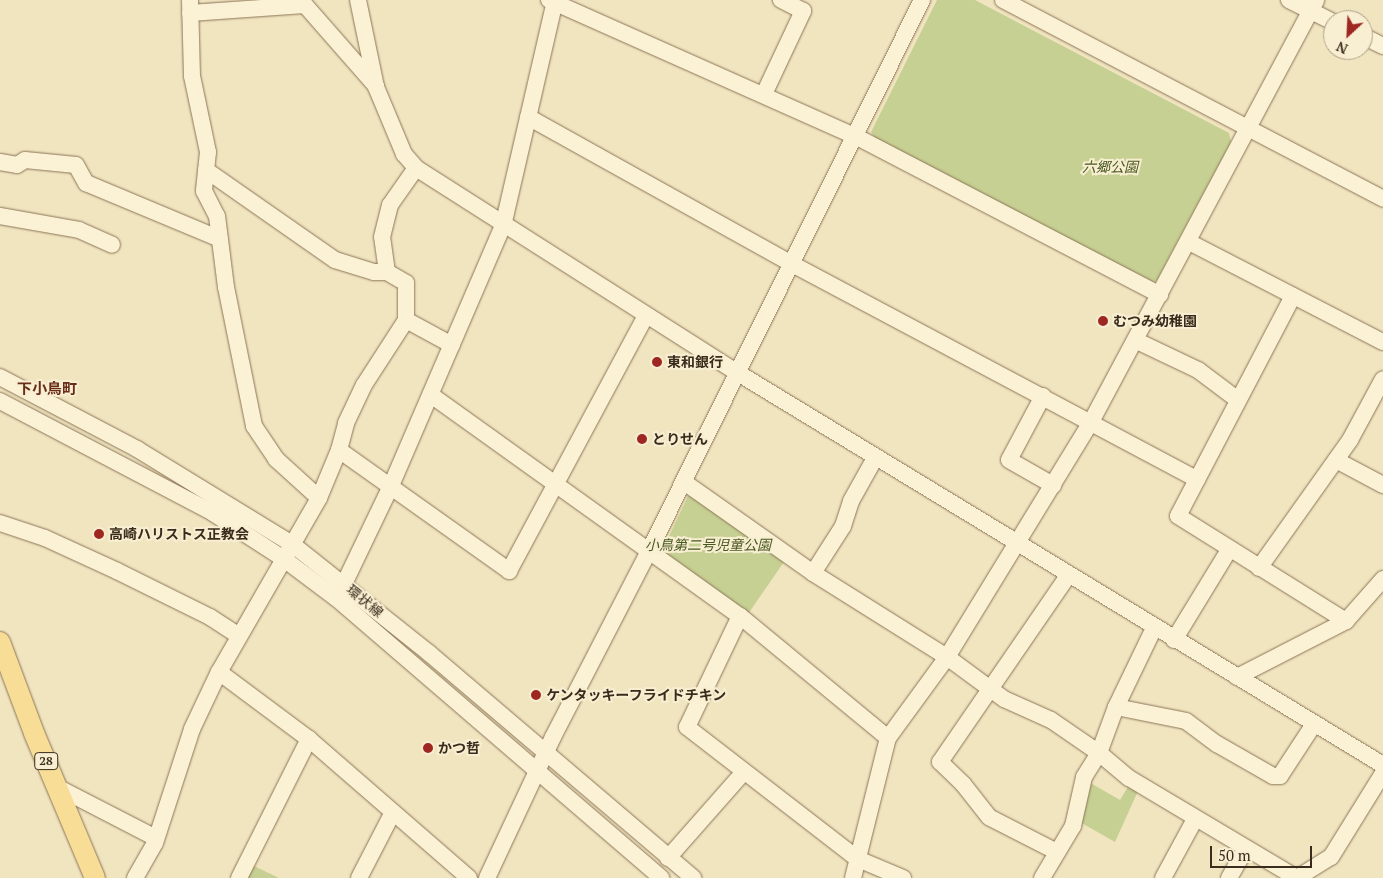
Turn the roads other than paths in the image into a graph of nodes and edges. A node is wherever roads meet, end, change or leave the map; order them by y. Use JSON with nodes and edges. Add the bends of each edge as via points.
{"nodes":[{"id":1,"x":358,"y":0,"type":"edge"},
{"id":2,"x":781,"y":0,"type":"edge"},
{"id":3,"x":922,"y":0,"type":"edge"},
{"id":4,"x":1003,"y":0,"type":"edge"},
{"id":5,"x":1290,"y":0,"type":"edge"},
{"id":6,"x":553,"y":1,"type":"edge"},
{"id":7,"x":1313,"y":5,"type":"edge"},
{"id":8,"x":190,"y":7,"type":"edge"},
{"id":9,"x":1323,"y":14,"type":"edge"},
{"id":10,"x":376,"y":87,"type":"junction"},
{"id":11,"x":764,"y":94,"type":"junction"},
{"id":12,"x":528,"y":117,"type":"junction"},
{"id":13,"x":1247,"y":128,"type":"junction"},
{"id":14,"x":856,"y":136,"type":"junction"},
{"id":15,"x":0,"y":162,"type":"edge"},
{"id":16,"x":416,"y":168,"type":"junction"},
{"id":17,"x":206,"y":170,"type":"junction"},
{"id":18,"x":1383,"y":200,"type":"edge"},
{"id":19,"x":0,"y":216,"type":"edge"},
{"id":20,"x":503,"y":226,"type":"junction"},
{"id":21,"x":220,"y":239,"type":"junction"},
{"id":22,"x":1189,"y":242,"type":"junction"},
{"id":23,"x":112,"y":245,"type":"dead end"},
{"id":24,"x":792,"y":264,"type":"junction"},
{"id":25,"x":387,"y":272,"type":"junction"},
{"id":26,"x":1160,"y":295,"type":"junction"},
{"id":27,"x":1293,"y":296,"type":"junction"},
{"id":28,"x":646,"y":316,"type":"junction"},
{"id":29,"x":406,"y":320,"type":"junction"},
{"id":30,"x":1137,"y":341,"type":"junction"},
{"id":31,"x":1383,"y":342,"type":"edge"},
{"id":32,"x":452,"y":345,"type":"junction"},
{"id":33,"x":738,"y":373,"type":"junction"},
{"id":34,"x":0,"y":377,"type":"edge"},
{"id":35,"x":1383,"y":379,"type":"edge"},
{"id":36,"x":431,"y":395,"type":"junction"},
{"id":37,"x":1043,"y":396,"type":"junction"},
{"id":38,"x":1238,"y":400,"type":"junction"},
{"id":39,"x":0,"y":401,"type":"edge"},
{"id":40,"x":1091,"y":422,"type":"junction"},
{"id":41,"x":339,"y":450,"type":"junction"},
{"id":42,"x":875,"y":458,"type":"junction"},
{"id":43,"x":1336,"y":460,"type":"junction"},
{"id":44,"x":1197,"y":479,"type":"junction"},
{"id":45,"x":557,"y":482,"type":"junction"},
{"id":46,"x":684,"y":482,"type":"junction"},
{"id":47,"x":1383,"y":484,"type":"edge"},
{"id":48,"x":1053,"y":485,"type":"junction"},
{"id":49,"x":390,"y":488,"type":"junction"},
{"id":50,"x":319,"y":498,"type":"junction"},
{"id":51,"x":0,"y":523,"type":"edge"},
{"id":52,"x":292,"y":544,"type":"junction"},
{"id":53,"x":1017,"y":545,"type":"junction"},
{"id":54,"x":1229,"y":550,"type":"junction"},
{"id":55,"x":650,"y":552,"type":"junction"},
{"id":56,"x":284,"y":559,"type":"junction"},
{"id":57,"x":1259,"y":568,"type":"junction"},
{"id":58,"x":813,"y":573,"type":"junction"},
{"id":59,"x":1068,"y":576,"type":"junction"},
{"id":60,"x":1383,"y":579,"type":"edge"},
{"id":61,"x":344,"y":584,"type":"junction"},
{"id":62,"x":1378,"y":597,"type":"edge"},
{"id":63,"x":740,"y":616,"type":"junction"},
{"id":64,"x":1346,"y":621,"type":"junction"},
{"id":65,"x":1154,"y":628,"type":"junction"},
{"id":66,"x":238,"y":634,"type":"junction"},
{"id":67,"x":1174,"y":640,"type":"junction"},
{"id":68,"x":0,"y":642,"type":"edge"},
{"id":69,"x":946,"y":657,"type":"junction"},
{"id":70,"x":219,"y":672,"type":"junction"},
{"id":71,"x":1237,"y":677,"type":"junction"},
{"id":72,"x":990,"y":689,"type":"junction"},
{"id":73,"x":1116,"y":707,"type":"junction"},
{"id":74,"x":1314,"y":724,"type":"junction"},
{"id":75,"x":888,"y":738,"type":"junction"},
{"id":76,"x":309,"y":739,"type":"junction"},
{"id":77,"x":546,"y":752,"type":"junction"},
{"id":78,"x":1099,"y":753,"type":"junction"},
{"id":79,"x":1383,"y":765,"type":"edge"},
{"id":80,"x":537,"y":772,"type":"junction"},
{"id":81,"x":1383,"y":772,"type":"edge"},
{"id":82,"x":743,"y":773,"type":"junction"},
{"id":83,"x":57,"y":786,"type":"junction"},
{"id":84,"x":393,"y":812,"type":"junction"},
{"id":85,"x":1195,"y":819,"type":"junction"},
{"id":86,"x":156,"y":838,"type":"junction"},
{"id":87,"x":1246,"y":848,"type":"junction"},
{"id":88,"x":1057,"y":852,"type":"junction"},
{"id":89,"x":668,"y":858,"type":"junction"},
{"id":90,"x":858,"y":860,"type":"junction"},
{"id":91,"x":95,"y":878,"type":"edge"},
{"id":92,"x":135,"y":878,"type":"edge"},
{"id":93,"x":239,"y":878,"type":"edge"},
{"id":94,"x":359,"y":878,"type":"edge"},
{"id":95,"x":469,"y":878,"type":"edge"},
{"id":96,"x":487,"y":878,"type":"edge"},
{"id":97,"x":661,"y":878,"type":"edge"},
{"id":98,"x":693,"y":878,"type":"edge"},
{"id":99,"x":853,"y":878,"type":"edge"},
{"id":100,"x":903,"y":878,"type":"edge"},
{"id":101,"x":1042,"y":878,"type":"edge"},
{"id":102,"x":1163,"y":878,"type":"edge"},
{"id":103,"x":1229,"y":878,"type":"edge"}],
"edges":[{"from":1,"to":10,"type":"street"},
{"from":2,"to":11,"type":"street","via":[[803,11]]},
{"from":3,"to":14,"type":"street"},
{"from":4,"to":13,"type":"street"},
{"from":5,"to":7,"type":"street"},
{"from":6,"to":11,"type":"street"},
{"from":6,"to":12,"type":"street"},
{"from":7,"to":9,"type":"street"},
{"from":7,"to":13,"type":"street"},
{"from":8,"to":10,"type":"street","via":[[305,5]]},
{"from":8,"to":17,"type":"street","via":[[192,76],[208,152]]},
{"from":10,"to":16,"type":"street","via":[[404,154]]},
{"from":11,"to":14,"type":"street"},
{"from":12,"to":20,"type":"street"},
{"from":12,"to":24,"type":"street"},
{"from":13,"to":18,"type":"street"},
{"from":13,"to":22,"type":"street"},
{"from":14,"to":24,"type":"street"},
{"from":14,"to":26,"type":"street"},
{"from":15,"to":21,"type":"street","via":[[18,165],[25,160],[76,165],[86,183]]},
{"from":16,"to":20,"type":"street"},
{"from":16,"to":25,"type":"street","via":[[390,205],[382,237]]},
{"from":17,"to":21,"type":"street","via":[[204,191],[217,216]]},
{"from":17,"to":25,"type":"street","via":[[335,260],[374,272]]},
{"from":19,"to":23,"type":"street","via":[[79,230]]},
{"from":20,"to":28,"type":"street"},
{"from":20,"to":32,"type":"street"},
{"from":21,"to":50,"type":"street","via":[[229,306],[254,426],[276,459]]},
{"from":22,"to":26,"type":"street"},
{"from":22,"to":27,"type":"street"},
{"from":24,"to":33,"type":"street"},
{"from":24,"to":37,"type":"street"},
{"from":25,"to":29,"type":"street","via":[[406,283]]},
{"from":26,"to":30,"type":"street"},
{"from":27,"to":31,"type":"street"},
{"from":27,"to":38,"type":"street"},
{"from":28,"to":33,"type":"street"},
{"from":28,"to":45,"type":"street"},
{"from":29,"to":32,"type":"street"},
{"from":29,"to":41,"type":"street","via":[[364,385],[346,423]]},
{"from":30,"to":38,"type":"street","via":[[1198,370]]},
{"from":30,"to":40,"type":"street"},
{"from":32,"to":36,"type":"street"},
{"from":33,"to":42,"type":"street"},
{"from":33,"to":46,"type":"street"},
{"from":34,"to":52,"type":"street","name":"環状線","via":[[137,449]]},
{"from":35,"to":43,"type":"street"},
{"from":36,"to":45,"type":"street"},
{"from":36,"to":49,"type":"street"},
{"from":37,"to":40,"type":"street"},
{"from":37,"to":48,"type":"street","via":[[1009,460]]},
{"from":38,"to":44,"type":"street"},
{"from":39,"to":56,"type":"street","name":"環状線","via":[[204,508]]},
{"from":40,"to":44,"type":"street"},
{"from":40,"to":48,"type":"street"},
{"from":41,"to":49,"type":"street"},
{"from":41,"to":50,"type":"street"},
{"from":42,"to":53,"type":"street"},
{"from":42,"to":58,"type":"street","via":[[851,502],[843,526]]},
{"from":43,"to":47,"type":"street"},
{"from":43,"to":57,"type":"street"},
{"from":44,"to":54,"type":"street","via":[[1178,516]]},
{"from":45,"to":49,"type":"street","via":[[509,571]]},
{"from":45,"to":55,"type":"street"},
{"from":46,"to":55,"type":"street"},
{"from":46,"to":58,"type":"street"},
{"from":48,"to":53,"type":"street"},
{"from":49,"to":61,"type":"street"},
{"from":50,"to":52,"type":"street"},
{"from":51,"to":66,"type":"street","via":[[44,538],[117,571]]},
{"from":52,"to":56,"type":"street"},
{"from":52,"to":61,"type":"street","name":"環状線"},
{"from":53,"to":59,"type":"street"},
{"from":53,"to":69,"type":"street"},
{"from":54,"to":57,"type":"street"},
{"from":54,"to":67,"type":"street"},
{"from":55,"to":63,"type":"street"},
{"from":55,"to":77,"type":"street"},
{"from":56,"to":66,"type":"street"},
{"from":56,"to":80,"type":"street","name":"環状線","via":[[336,598]]},
{"from":57,"to":64,"type":"street"},
{"from":58,"to":69,"type":"street"},
{"from":59,"to":65,"type":"street"},
{"from":59,"to":72,"type":"street"},
{"from":60,"to":62,"type":"street"},
{"from":61,"to":77,"type":"street","name":"環状線"},
{"from":62,"to":64,"type":"street"},
{"from":63,"to":75,"type":"street"},
{"from":63,"to":82,"type":"street","via":[[687,727]]},
{"from":64,"to":71,"type":"street"},
{"from":65,"to":67,"type":"street"},
{"from":65,"to":73,"type":"street"},
{"from":66,"to":70,"type":"street"},
{"from":67,"to":71,"type":"street"},
{"from":68,"to":83,"type":"main road","number":"28"},
{"from":69,"to":72,"type":"street"},
{"from":69,"to":75,"type":"street"},
{"from":70,"to":76,"type":"street"},
{"from":70,"to":86,"type":"street","via":[[192,729]]},
{"from":71,"to":74,"type":"street"},
{"from":72,"to":78,"type":"street","via":[[1004,700],[1051,720]]},
{"from":72,"to":88,"type":"street","via":[[940,762],[963,784],[989,817]]},
{"from":73,"to":74,"type":"street","via":[[1186,721],[1273,776],[1280,776]]},
{"from":73,"to":78,"type":"street"},
{"from":74,"to":79,"type":"street"},
{"from":75,"to":90,"type":"street"},
{"from":76,"to":84,"type":"street"},
{"from":76,"to":93,"type":"street"},
{"from":77,"to":80,"type":"street"},
{"from":77,"to":89,"type":"street","name":"環状線"},
{"from":78,"to":85,"type":"street","via":[[1129,778]]},
{"from":78,"to":88,"type":"street","via":[[1084,777],[1072,826]]},
{"from":80,"to":96,"type":"street"},
{"from":80,"to":97,"type":"street","name":"環状線"},
{"from":81,"to":87,"type":"street","via":[[1331,857],[1297,878]]},
{"from":82,"to":89,"type":"street"},
{"from":82,"to":90,"type":"street"},
{"from":83,"to":86,"type":"street"},
{"from":83,"to":91,"type":"main road","number":"28"},
{"from":84,"to":94,"type":"street"},
{"from":84,"to":95,"type":"street"},
{"from":85,"to":87,"type":"street"},
{"from":85,"to":102,"type":"street"},
{"from":86,"to":92,"type":"street"},
{"from":87,"to":103,"type":"street"},
{"from":88,"to":101,"type":"street"},
{"from":89,"to":98,"type":"street","name":"環状線"},
{"from":90,"to":99,"type":"street"},
{"from":90,"to":100,"type":"street"}]}
